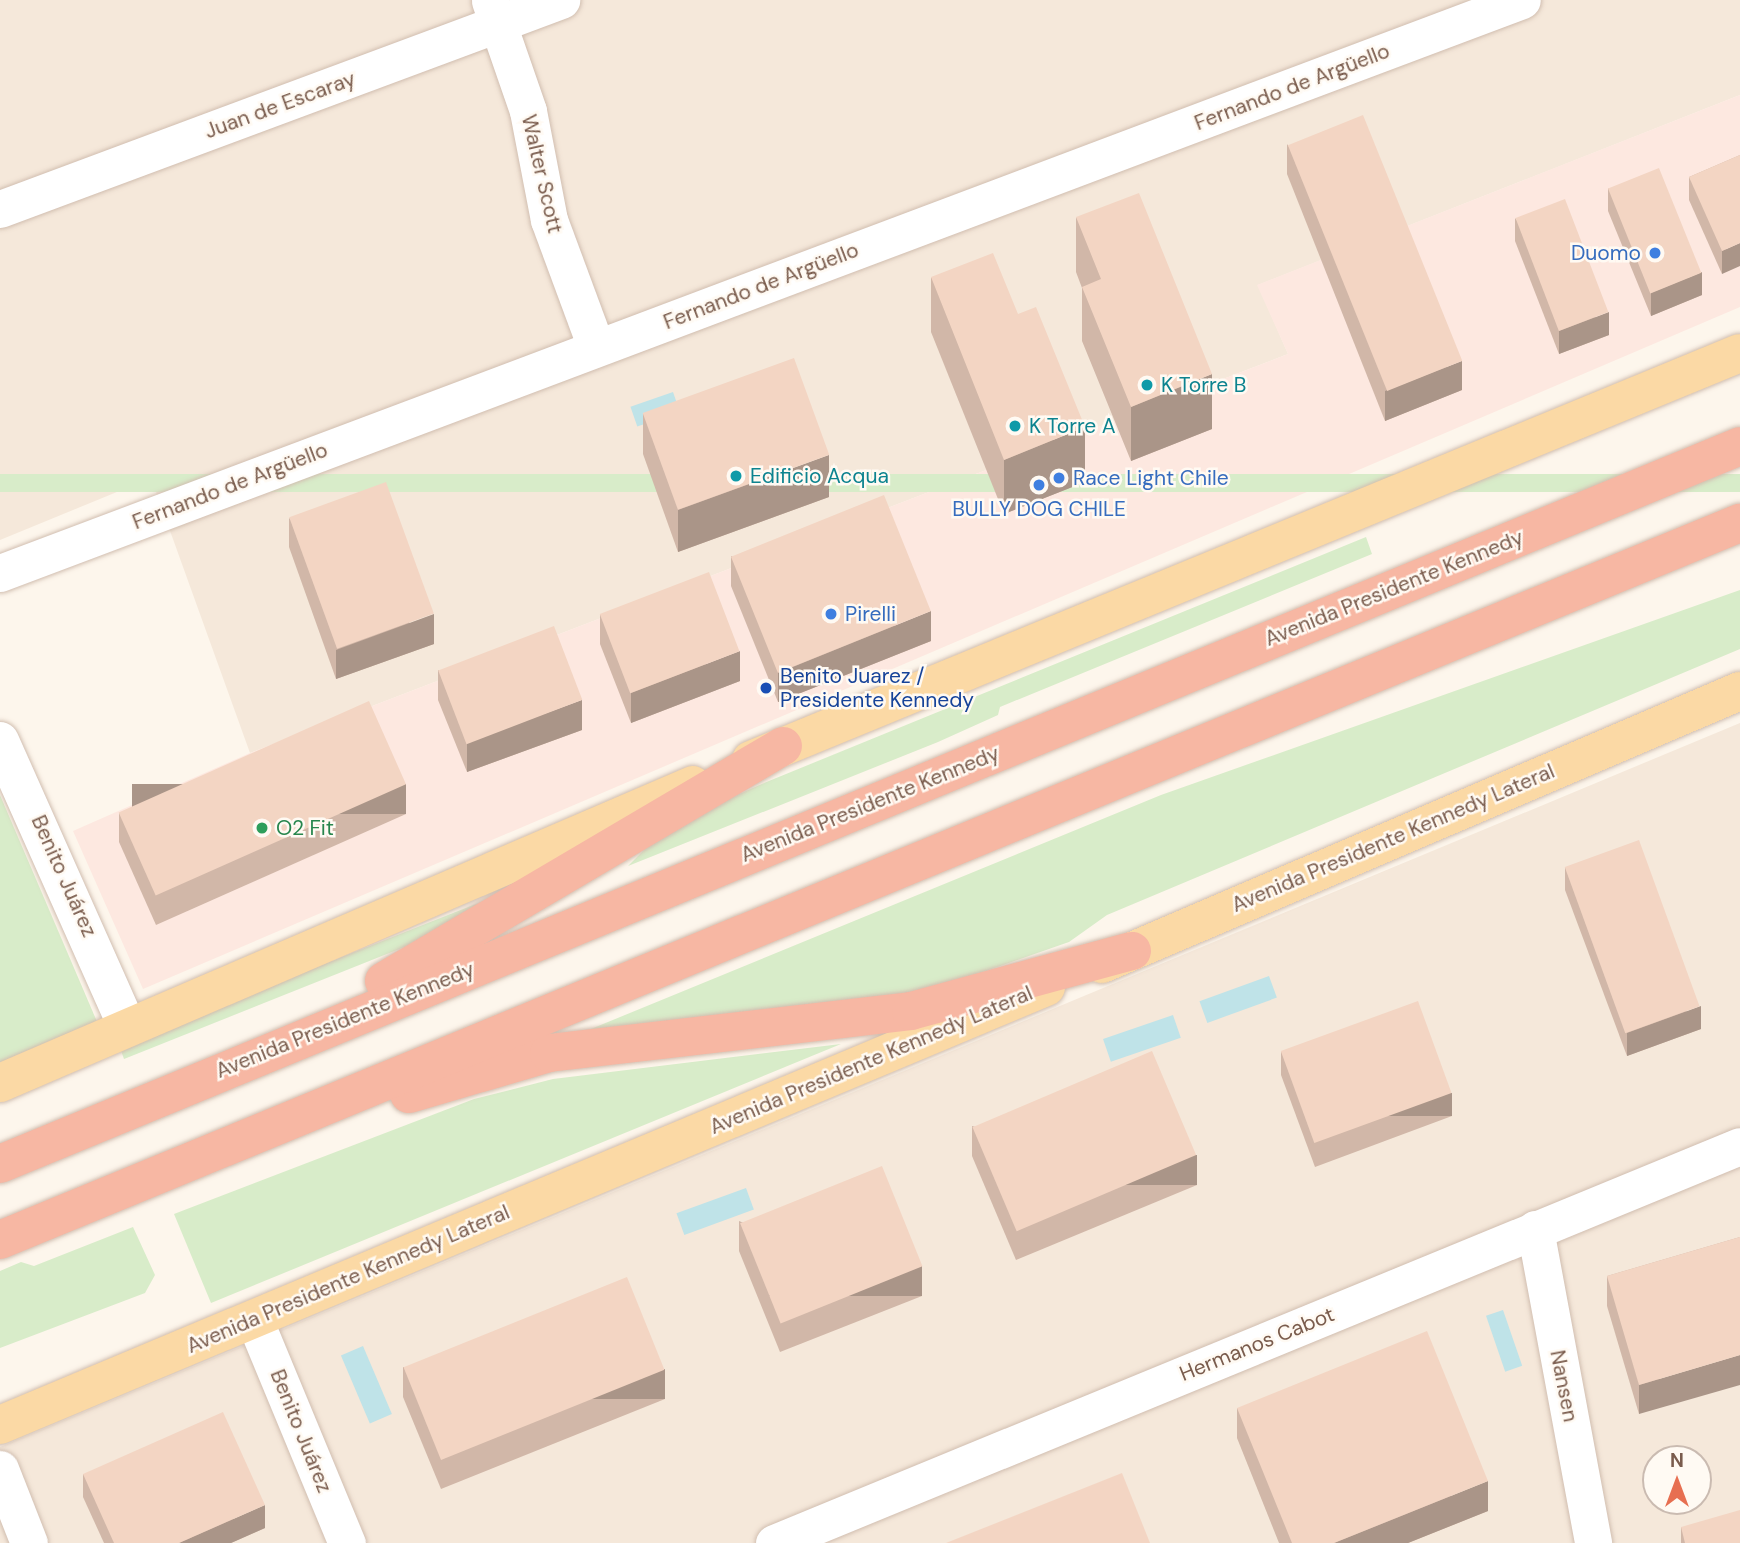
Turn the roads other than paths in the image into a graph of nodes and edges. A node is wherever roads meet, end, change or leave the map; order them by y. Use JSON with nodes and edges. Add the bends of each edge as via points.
{"nodes":[{"id":1,"x":561,"y":0,"type":"edge"},
{"id":2,"x":1522,"y":0,"type":"edge"},
{"id":3,"x":494,"y":12,"type":"edge"},
{"id":4,"x":0,"y":209,"type":"edge"},
{"id":5,"x":596,"y":347,"type":"junction"},
{"id":6,"x":1740,"y":353,"type":"edge"},
{"id":7,"x":1740,"y":446,"type":"edge"},
{"id":8,"x":1740,"y":523,"type":"edge"},
{"id":9,"x":0,"y":573,"type":"edge"},
{"id":10,"x":1740,"y":691,"type":"edge"},
{"id":11,"x":1,"y":737,"type":"edge"},
{"id":12,"x":783,"y":746,"type":"junction"},
{"id":13,"x":1132,"y":951,"type":"junction"},
{"id":14,"x":126,"y":1024,"type":"junction"},
{"id":15,"x":230,"y":1067,"type":"junction"},
{"id":16,"x":0,"y":1083,"type":"edge"},
{"id":17,"x":1740,"y":1146,"type":"edge"},
{"id":18,"x":212,"y":1152,"type":"junction"},
{"id":19,"x":0,"y":1164,"type":"edge"},
{"id":20,"x":1535,"y":1229,"type":"junction"},
{"id":21,"x":0,"y":1240,"type":"edge"},
{"id":22,"x":254,"y":1319,"type":"junction"},
{"id":23,"x":0,"y":1425,"type":"edge"},
{"id":24,"x":0,"y":1469,"type":"edge"},
{"id":25,"x":29,"y":1543,"type":"edge"},
{"id":26,"x":347,"y":1543,"type":"edge"},
{"id":27,"x":774,"y":1543,"type":"edge"},
{"id":28,"x":1593,"y":1543,"type":"edge"}],
"edges":[{"from":1,"to":3,"type":"street","name":"Juan de Escaray"},
{"from":2,"to":5,"type":"street","name":"Fernando de Argüello"},
{"from":3,"to":4,"type":"street","name":"Juan de Escaray"},
{"from":3,"to":5,"type":"street","name":"Walter Scott","via":[[528,111],[550,220]]},
{"from":5,"to":9,"type":"street","name":"Fernando de Argüello"},
{"from":6,"to":12,"type":"main road"},
{"from":7,"to":15,"type":"highway","name":"Avenida Presidente Kennedy"},
{"from":8,"to":18,"type":"highway"},
{"from":10,"to":13,"type":"main road","name":"Avenida Presidente Kennedy Lateral"},
{"from":11,"to":14,"type":"street","name":"Benito Juárez"},
{"from":12,"to":14,"type":"main road"},
{"from":12,"to":15,"type":"highway","via":[[509,912]]},
{"from":13,"to":18,"type":"highway","via":[[911,1011],[549,1053]]},
{"from":13,"to":22,"type":"main road","name":"Avenida Presidente Kennedy Lateral"},
{"from":14,"to":16,"type":"main road"},
{"from":15,"to":19,"type":"highway","name":"Avenida Presidente Kennedy"},
{"from":17,"to":20,"type":"street","name":"Hermanos Cabot"},
{"from":18,"to":21,"type":"highway"},
{"from":20,"to":27,"type":"street","name":"Hermanos Cabot"},
{"from":20,"to":28,"type":"street","name":"Nansen"},
{"from":22,"to":23,"type":"main road","name":"Avenida Presidente Kennedy Lateral"},
{"from":22,"to":26,"type":"street","name":"Benito Juárez"},
{"from":24,"to":25,"type":"street"}]}
